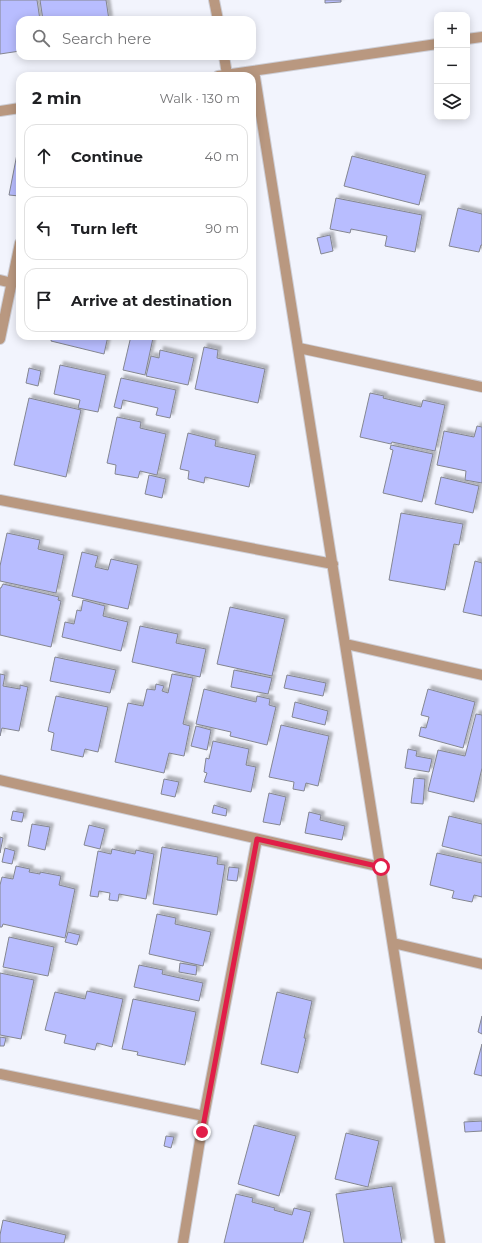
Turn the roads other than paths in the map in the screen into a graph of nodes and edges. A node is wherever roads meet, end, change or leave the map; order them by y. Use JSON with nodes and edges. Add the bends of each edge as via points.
{"nodes":[{"id":1,"x":214,"y":0,"type":"edge"},
{"id":2,"x":217,"y":16,"type":"edge"},
{"id":3,"x":482,"y":37,"type":"edge"},
{"id":4,"x":470,"y":39,"type":"edge"},
{"id":5,"x":434,"y":44,"type":"edge"},
{"id":6,"x":224,"y":60,"type":"edge"},
{"id":7,"x":254,"y":71,"type":"joint"},
{"id":8,"x":222,"y":72,"type":"edge"},
{"id":9,"x":246,"y":72,"type":"edge"},
{"id":10,"x":256,"y":83,"type":"edge"},
{"id":11,"x":16,"y":109,"type":"edge"},
{"id":12,"x":0,"y":111,"type":"edge"},
{"id":13,"x":16,"y":263,"type":"edge"},
{"id":14,"x":0,"y":280,"type":"edge"},
{"id":15,"x":12,"y":283,"type":"junction"},
{"id":16,"x":0,"y":339,"type":"edge"},
{"id":17,"x":299,"y":348,"type":"junction"},
{"id":18,"x":482,"y":387,"type":"edge"},
{"id":19,"x":0,"y":500,"type":"edge"},
{"id":20,"x":333,"y":564,"type":"junction"},
{"id":21,"x":346,"y":644,"type":"junction"},
{"id":22,"x":482,"y":675,"type":"edge"},
{"id":23,"x":0,"y":780,"type":"edge"},
{"id":24,"x":257,"y":839,"type":"junction"},
{"id":25,"x":381,"y":867,"type":"junction"},
{"id":26,"x":393,"y":943,"type":"junction"},
{"id":27,"x":482,"y":964,"type":"edge"},
{"id":28,"x":0,"y":1074,"type":"edge"},
{"id":29,"x":204,"y":1116,"type":"junction"},
{"id":30,"x":183,"y":1243,"type":"edge"},
{"id":31,"x":440,"y":1243,"type":"edge"}],
"edges":[{"from":1,"to":2,"type":"street"},
{"from":3,"to":4,"type":"street"},
{"from":5,"to":7,"type":"street"},
{"from":6,"to":8,"type":"street"},
{"from":7,"to":9,"type":"street"},
{"from":10,"to":17,"type":"street"},
{"from":11,"to":12,"type":"street"},
{"from":13,"to":15,"type":"street"},
{"from":14,"to":15,"type":"street"},
{"from":15,"to":16,"type":"street"},
{"from":17,"to":18,"type":"street"},
{"from":17,"to":20,"type":"street"},
{"from":19,"to":20,"type":"street"},
{"from":20,"to":21,"type":"street"},
{"from":21,"to":22,"type":"street"},
{"from":21,"to":25,"type":"street"},
{"from":23,"to":24,"type":"street"},
{"from":24,"to":25,"type":"street"},
{"from":24,"to":29,"type":"street"},
{"from":25,"to":26,"type":"street"},
{"from":26,"to":27,"type":"street"},
{"from":26,"to":31,"type":"street"},
{"from":28,"to":29,"type":"street"},
{"from":29,"to":30,"type":"street"}]}
